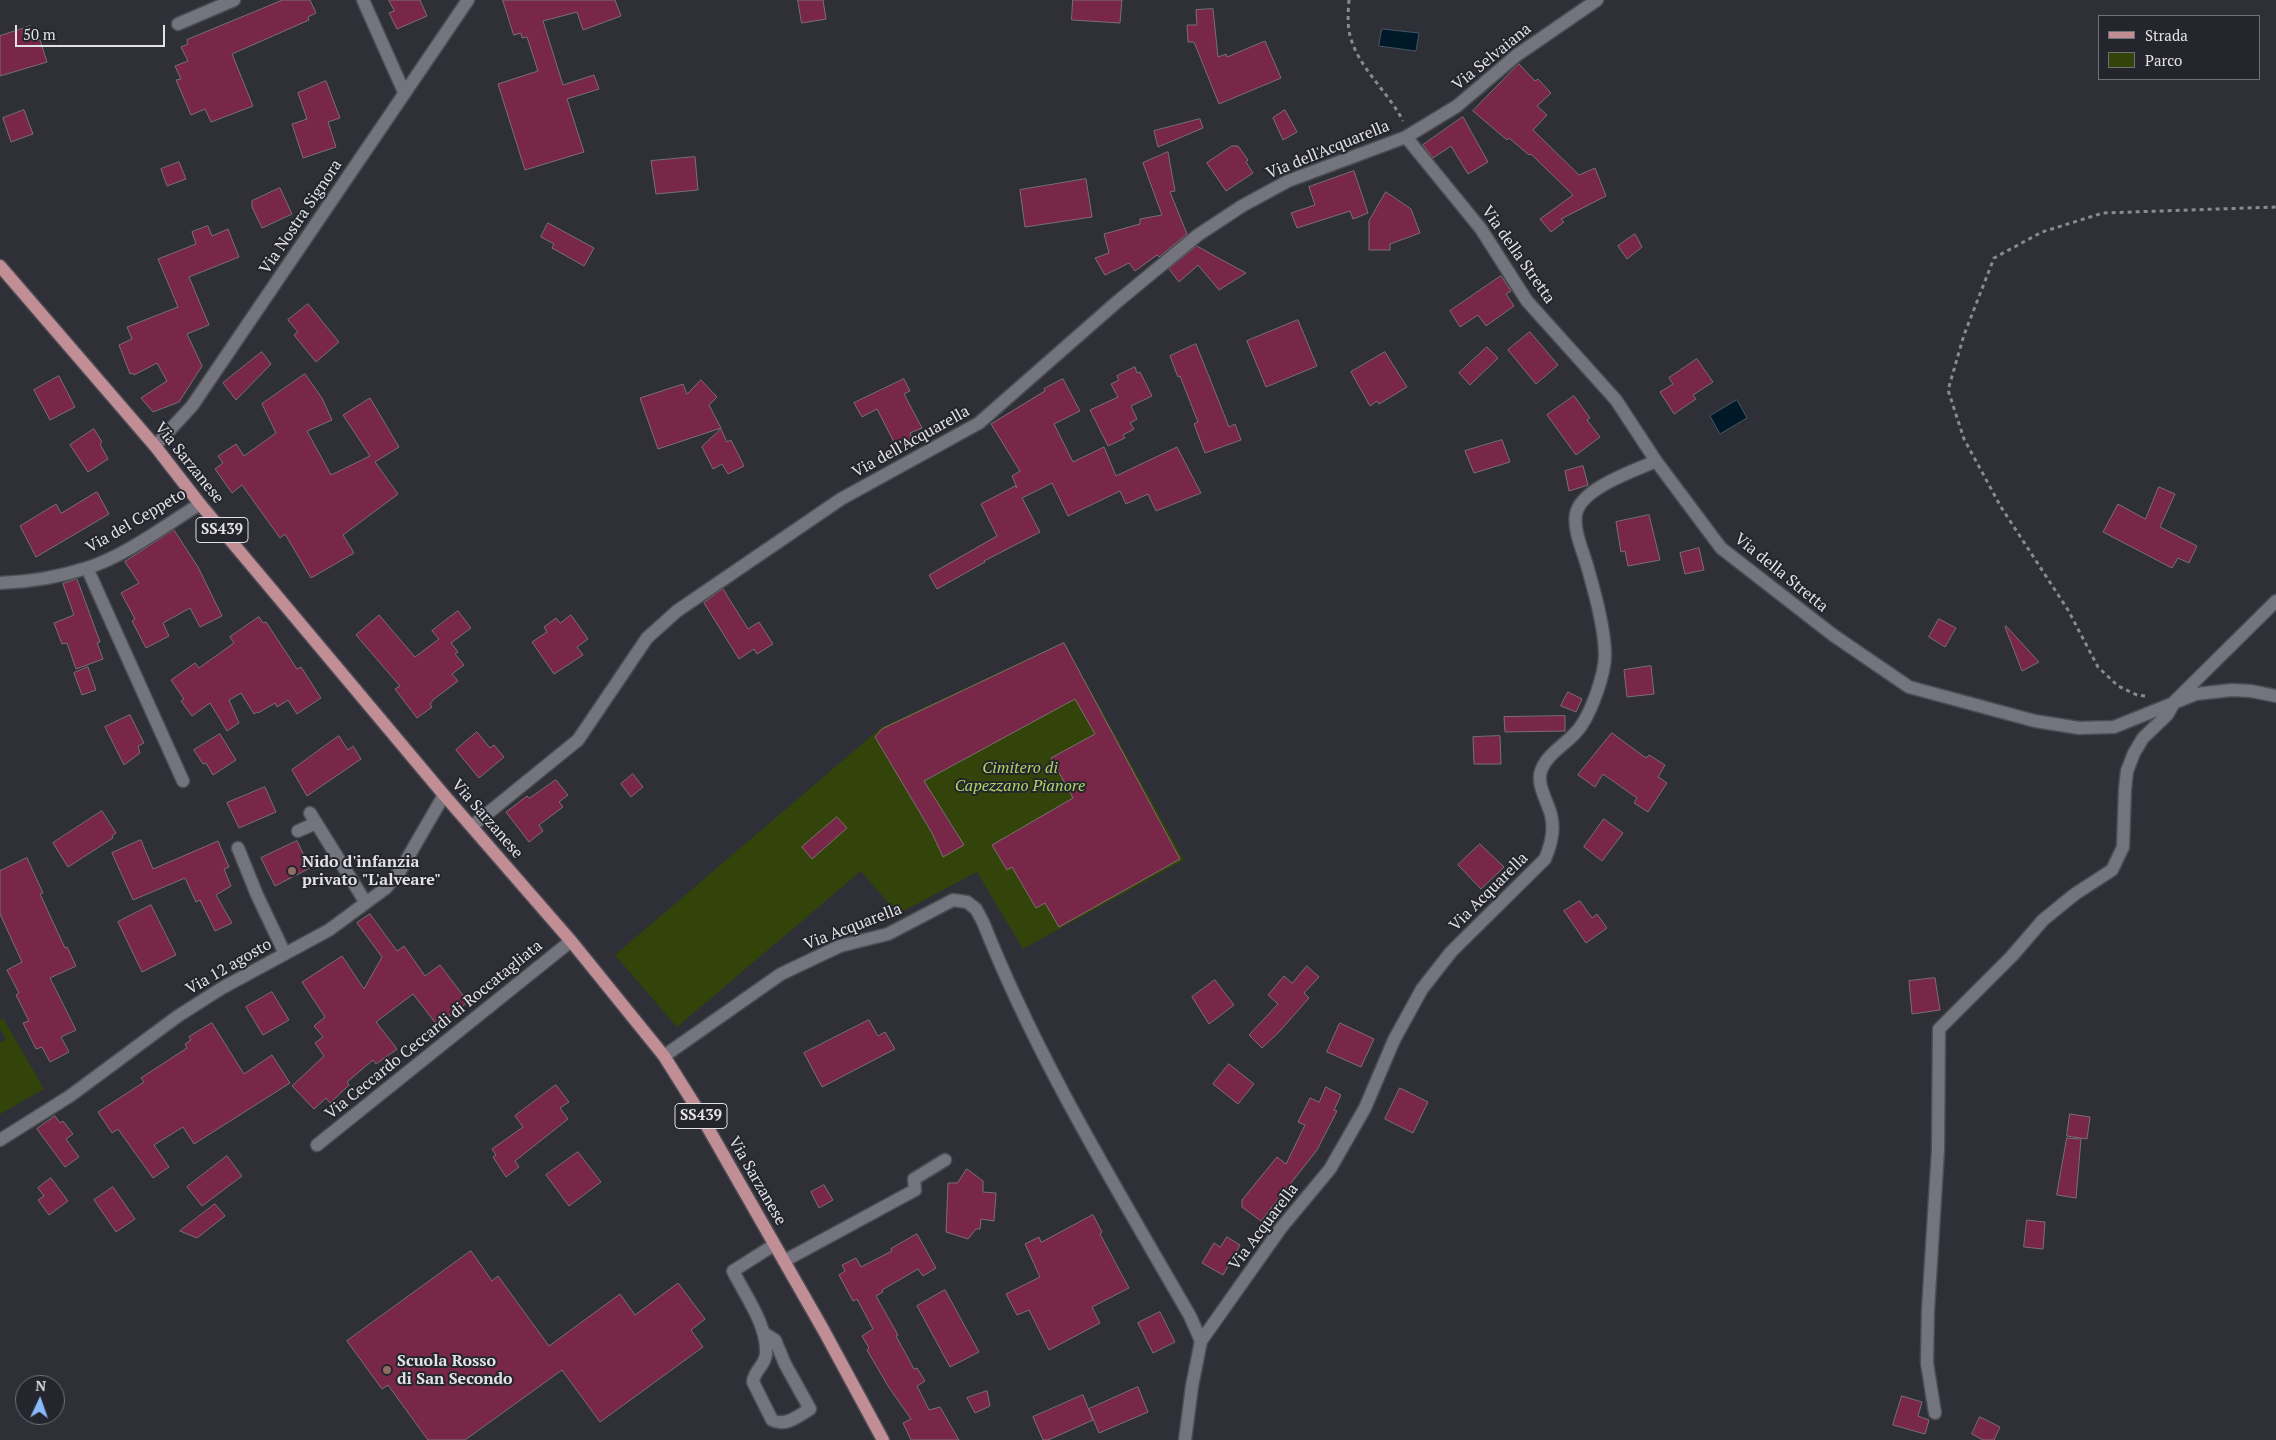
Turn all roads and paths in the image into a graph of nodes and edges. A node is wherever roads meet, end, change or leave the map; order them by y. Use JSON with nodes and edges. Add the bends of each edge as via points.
{"nodes":[{"id":1,"x":234,"y":0,"type":"edge"},
{"id":2,"x":363,"y":0,"type":"edge"},
{"id":3,"x":468,"y":0,"type":"edge"},
{"id":4,"x":1349,"y":0,"type":"edge"},
{"id":5,"x":1598,"y":0,"type":"edge"},
{"id":6,"x":178,"y":24,"type":"dead end"},
{"id":7,"x":404,"y":92,"type":"junction"},
{"id":8,"x":1406,"y":136,"type":"junction"},
{"id":9,"x":2276,"y":207,"type":"edge"},
{"id":10,"x":0,"y":266,"type":"edge"},
{"id":11,"x":155,"y":446,"type":"junction"},
{"id":12,"x":1656,"y":462,"type":"junction"},
{"id":13,"x":200,"y":504,"type":"junction"},
{"id":14,"x":87,"y":568,"type":"junction"},
{"id":15,"x":0,"y":583,"type":"edge"},
{"id":16,"x":2276,"y":601,"type":"edge"},
{"id":17,"x":2276,"y":696,"type":"edge"},
{"id":18,"x":2175,"y":701,"type":"junction"},
{"id":19,"x":183,"y":781,"type":"dead end"},
{"id":20,"x":444,"y":795,"type":"junction"},
{"id":21,"x":472,"y":826,"type":"junction"},
{"id":22,"x":298,"y":831,"type":"dead end"},
{"id":23,"x":238,"y":848,"type":"dead end"},
{"id":24,"x":366,"y":904,"type":"junction"},
{"id":25,"x":570,"y":941,"type":"junction"},
{"id":26,"x":286,"y":954,"type":"junction"},
{"id":27,"x":664,"y":1056,"type":"junction"},
{"id":28,"x":0,"y":1140,"type":"edge"},
{"id":29,"x":317,"y":1144,"type":"dead end"},
{"id":30,"x":946,"y":1160,"type":"dead end"},
{"id":31,"x":774,"y":1246,"type":"junction"},
{"id":32,"x":784,"y":1261,"type":"junction"},
{"id":33,"x":764,"y":1333,"type":"junction"},
{"id":34,"x":1201,"y":1341,"type":"junction"},
{"id":35,"x":785,"y":1364,"type":"junction"},
{"id":36,"x":762,"y":1365,"type":"junction"},
{"id":37,"x":1935,"y":1413,"type":"dead end"},
{"id":38,"x":883,"y":1440,"type":"edge"},
{"id":39,"x":1185,"y":1440,"type":"edge"}],
"edges":[{"from":1,"to":6,"type":"street"},
{"from":2,"to":7,"type":"street"},
{"from":3,"to":7,"type":"street","name":"Via Nostra Signora"},
{"from":4,"to":8,"type":"path","via":[[1351,39],[1394,102],[1404,122]]},
{"from":5,"to":8,"type":"street","name":"Via Selvaiana","via":[[1516,55],[1457,106]]},
{"from":7,"to":11,"type":"street","name":"Via Nostra Signora","via":[[192,406]]},
{"from":8,"to":12,"type":"street","name":"Via della Stretta","via":[[1481,229],[1527,301],[1616,400]]},
{"from":8,"to":21,"type":"street","name":"Via dell'Acquarella","via":[[1288,180],[1242,206],[1198,235],[980,423],[841,499],[677,611],[647,638],[578,740]]},
{"from":9,"to":18,"type":"path","via":[[2103,212],[2042,232],[1994,258],[1964,335],[1948,390],[1968,446],[2001,507],[2068,610],[2098,667],[2118,686],[2137,695]]},
{"from":10,"to":11,"type":"main road","name":"Via Sarzanese","number":"SS439"},
{"from":11,"to":13,"type":"main road","name":"Via Sarzanese","number":"SS439"},
{"from":12,"to":18,"type":"street","name":"Via della Stretta","via":[[1721,548],[1833,635],[1908,687],[2035,721],[2079,728],[2114,727]]},
{"from":12,"to":34,"type":"street","name":"Via Acquarella","via":[[1591,492],[1576,514],[1576,528],[1595,591],[1605,654],[1603,676],[1581,726],[1540,772],[1552,817],[1552,842],[1545,859],[1451,952],[1422,989],[1394,1040],[1365,1108],[1330,1169],[1281,1228]]},
{"from":13,"to":14,"type":"street","name":"Via del Ceppeto","via":[[120,553]]},
{"from":13,"to":20,"type":"main road","name":"Via Sarzanese","number":"SS439"},
{"from":14,"to":15,"type":"street","name":"Via del Ceppeto","via":[[28,582]]},
{"from":14,"to":19,"type":"street"},
{"from":16,"to":18,"type":"street"},
{"from":17,"to":18,"type":"street","name":"Via della Stretta","via":[[2232,690],[2196,694]]},
{"from":18,"to":37,"type":"street","via":[[2167,715],[2143,738],[2134,752],[2126,780],[2123,847],[2112,870],[2043,920],[1939,1029],[1938,1150],[1927,1364]]},
{"from":20,"to":21,"type":"main road","name":"Via Sarzanese","number":"SS439"},
{"from":20,"to":24,"type":"street","name":"Via 12 agosto","via":[[400,871]]},
{"from":21,"to":25,"type":"main road","name":"Via Sarzanese","number":"SS439"},
{"from":22,"to":24,"type":"street","via":[[313,818]]},
{"from":23,"to":26,"type":"street"},
{"from":24,"to":26,"type":"street","name":"Via 12 agosto"},
{"from":25,"to":27,"type":"main road","name":"Via Sarzanese","number":"SS439"},
{"from":25,"to":29,"type":"street","name":"Via Ceccardo Ceccardi di Roccatagliata"},
{"from":26,"to":28,"type":"street","name":"Via 12 agosto","via":[[178,1016],[70,1096]]},
{"from":27,"to":31,"type":"main road","name":"Via Sarzanese","number":"SS439"},
{"from":27,"to":34,"type":"street","name":"Via Acquarella","via":[[781,974],[840,946],[888,934],[953,900],[967,902],[976,909],[983,922],[1066,1101],[1190,1316]]},
{"from":30,"to":32,"type":"street","via":[[914,1179],[915,1190]]},
{"from":31,"to":32,"type":"main road","name":"Via Sarzanese","number":"SS439"},
{"from":31,"to":33,"type":"street","via":[[733,1271]]},
{"from":32,"to":38,"type":"main road","name":"Via Sarzanese","number":"SS439"},
{"from":33,"to":35,"type":"street","via":[[774,1340]]},
{"from":33,"to":36,"type":"street","via":[[766,1356]]},
{"from":34,"to":39,"type":"street","name":"Via Acquarella"},
{"from":35,"to":36,"type":"street","via":[[776,1360]]},
{"from":35,"to":36,"type":"street","via":[[810,1409],[787,1422],[778,1423],[772,1420],[752,1382]]}]}
